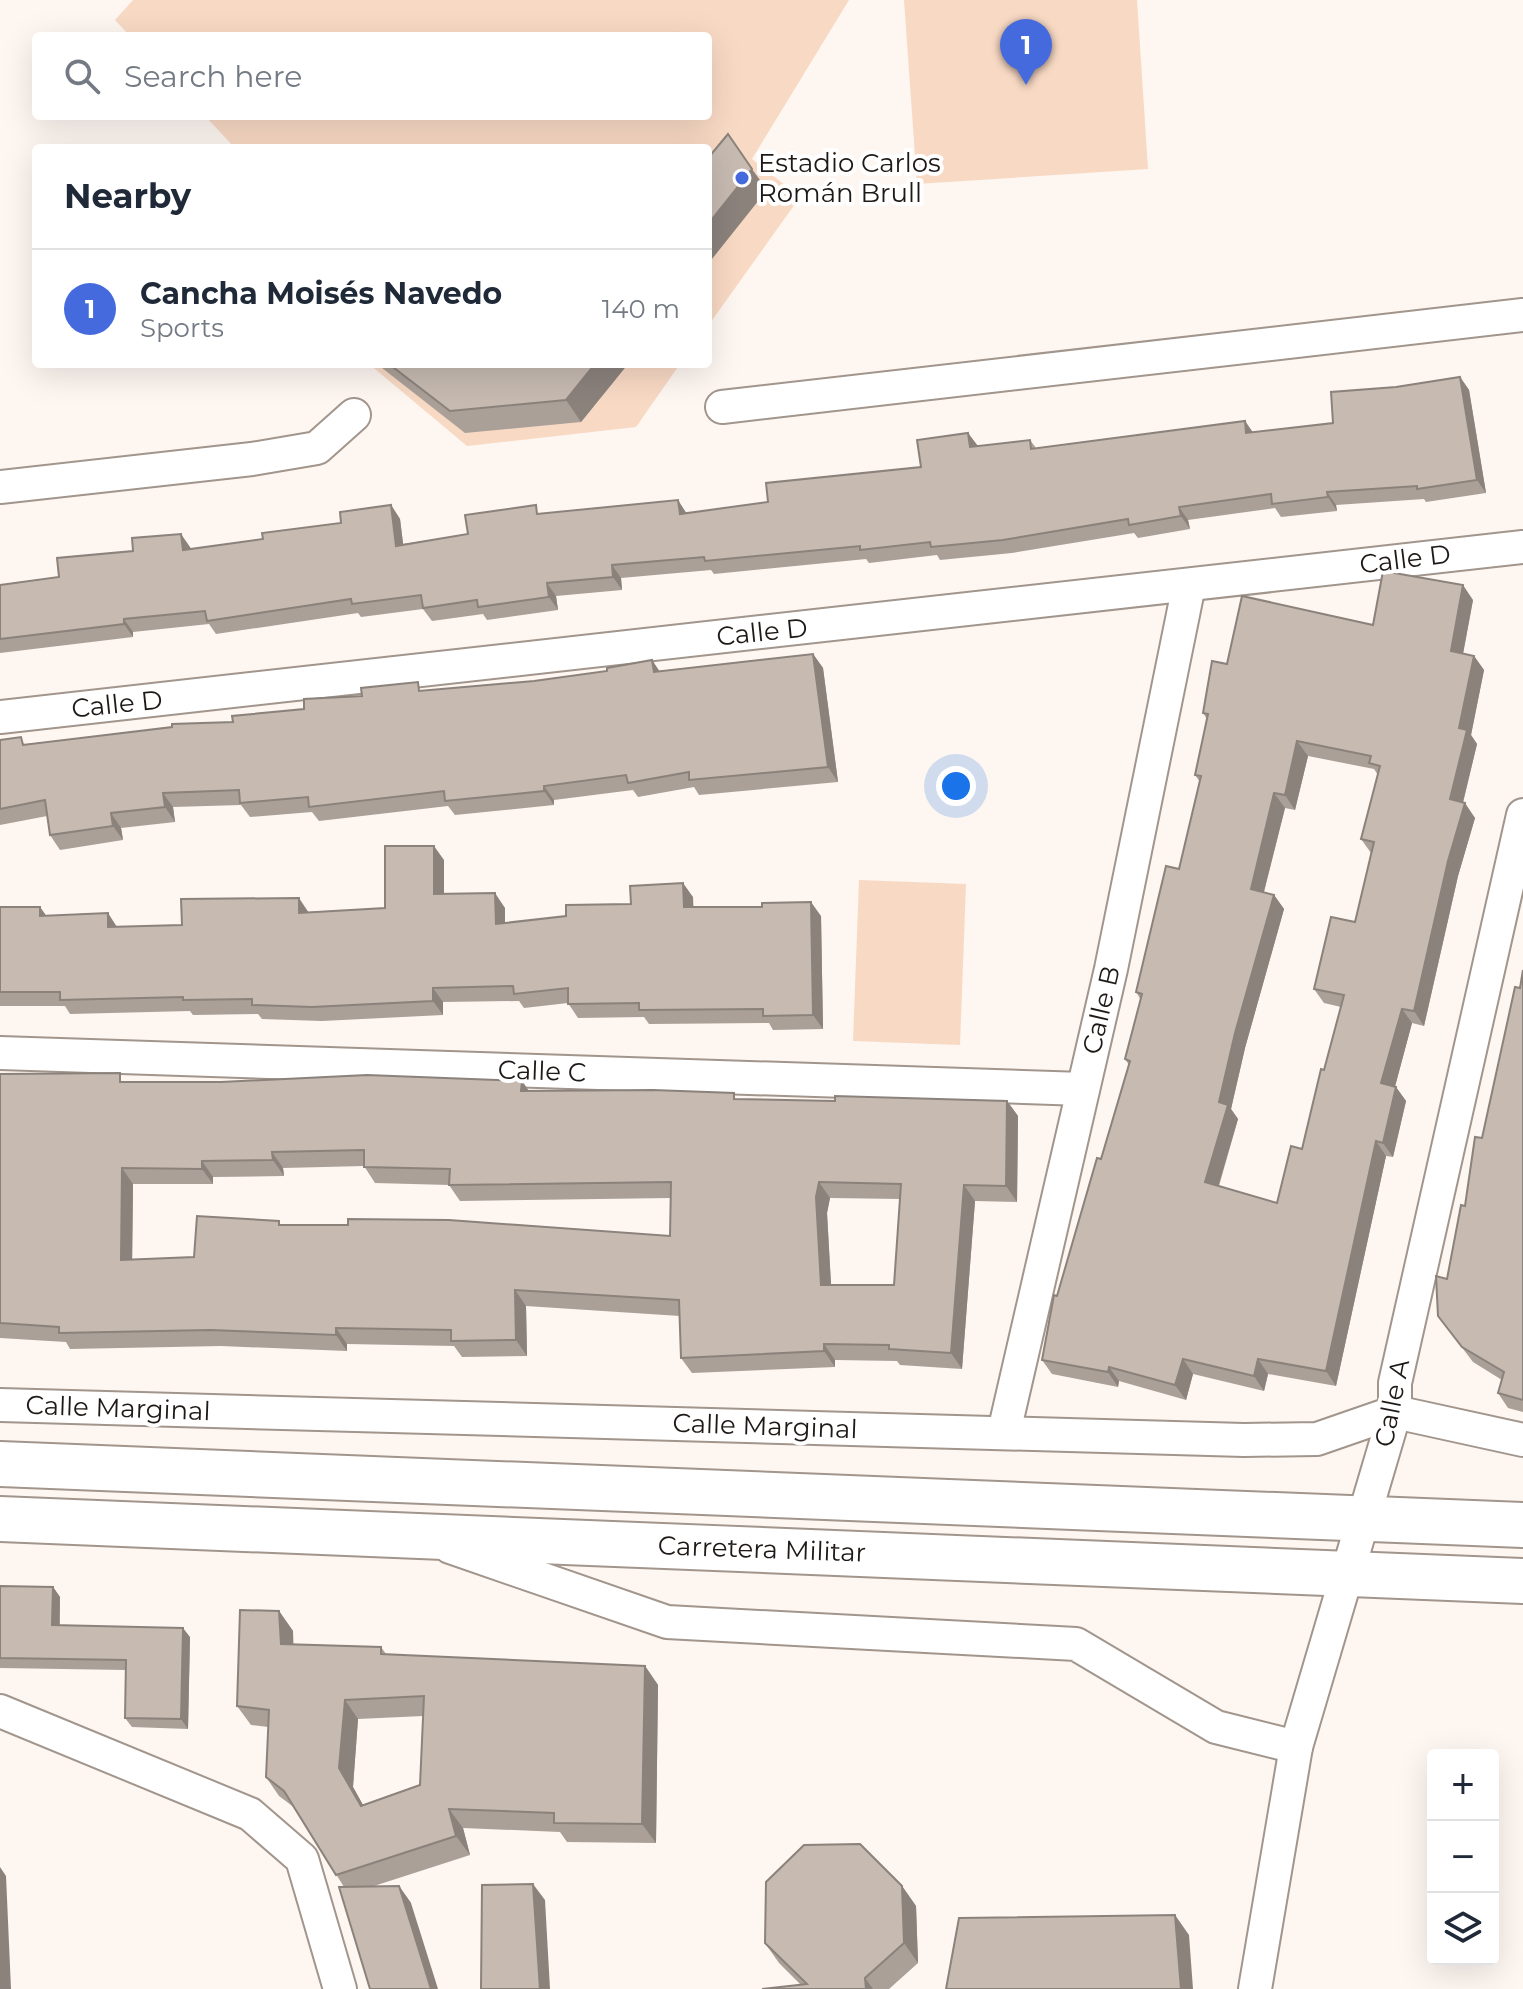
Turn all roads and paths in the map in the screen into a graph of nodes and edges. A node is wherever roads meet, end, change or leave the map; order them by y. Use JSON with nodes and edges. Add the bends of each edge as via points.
{"nodes":[{"id":1,"x":1523,"y":315,"type":"edge"},
{"id":2,"x":722,"y":407,"type":"dead end"},
{"id":3,"x":354,"y":415,"type":"dead end"},
{"id":4,"x":0,"y":487,"type":"edge"},
{"id":5,"x":1523,"y":547,"type":"edge"},
{"id":6,"x":1189,"y":585,"type":"junction"},
{"id":7,"x":0,"y":717,"type":"edge"},
{"id":8,"x":1523,"y":815,"type":"edge"},
{"id":9,"x":0,"y":1053,"type":"edge"},
{"id":10,"x":1083,"y":1089,"type":"junction"},
{"id":11,"x":0,"y":1405,"type":"edge"},
{"id":12,"x":1395,"y":1412,"type":"junction"},
{"id":13,"x":1004,"y":1432,"type":"junction"},
{"id":14,"x":1523,"y":1440,"type":"edge"},
{"id":15,"x":0,"y":1464,"type":"edge"},
{"id":16,"x":1363,"y":1517,"type":"junction"},
{"id":17,"x":0,"y":1519,"type":"edge"},
{"id":18,"x":1523,"y":1525,"type":"edge"},
{"id":19,"x":417,"y":1536,"type":"junction"},
{"id":20,"x":1346,"y":1572,"type":"junction"},
{"id":21,"x":1523,"y":1581,"type":"edge"},
{"id":22,"x":0,"y":1711,"type":"edge"},
{"id":23,"x":1296,"y":1747,"type":"junction"},
{"id":24,"x":340,"y":1989,"type":"edge"},
{"id":25,"x":1255,"y":1989,"type":"edge"}],
"edges":[{"from":1,"to":2,"type":"street"},
{"from":3,"to":4,"type":"street","via":[[317,448]]},
{"from":5,"to":6,"type":"street","name":"Calle D"},
{"from":6,"to":7,"type":"street","name":"Calle D"},
{"from":6,"to":10,"type":"street","name":"Calle B"},
{"from":8,"to":12,"type":"street","name":"Calle A","via":[[1395,1383]]},
{"from":9,"to":10,"type":"street","name":"Calle C"},
{"from":10,"to":13,"type":"street","name":"Calle B"},
{"from":11,"to":13,"type":"street","name":"Calle Marginal"},
{"from":12,"to":13,"type":"street","name":"Calle Marginal","via":[[1317,1439]]},
{"from":12,"to":14,"type":"street"},
{"from":12,"to":16,"type":"street","name":"Calle A"},
{"from":15,"to":16,"type":"main road","name":"Carretera Militar"},
{"from":16,"to":18,"type":"main road","name":"Carretera Militar"},
{"from":16,"to":20,"type":"street","name":"Calle A"},
{"from":17,"to":19,"type":"main road","name":"Carretera Militar"},
{"from":19,"to":20,"type":"main road","name":"Carretera Militar"},
{"from":19,"to":23,"type":"street","via":[[667,1622],[1076,1644],[1216,1727]]},
{"from":20,"to":21,"type":"main road","name":"Carretera Militar"},
{"from":20,"to":23,"type":"street","name":"Calle A"},
{"from":22,"to":24,"type":"street","via":[[250,1814],[302,1859]]},
{"from":23,"to":25,"type":"street","name":"Calle A"}]}
